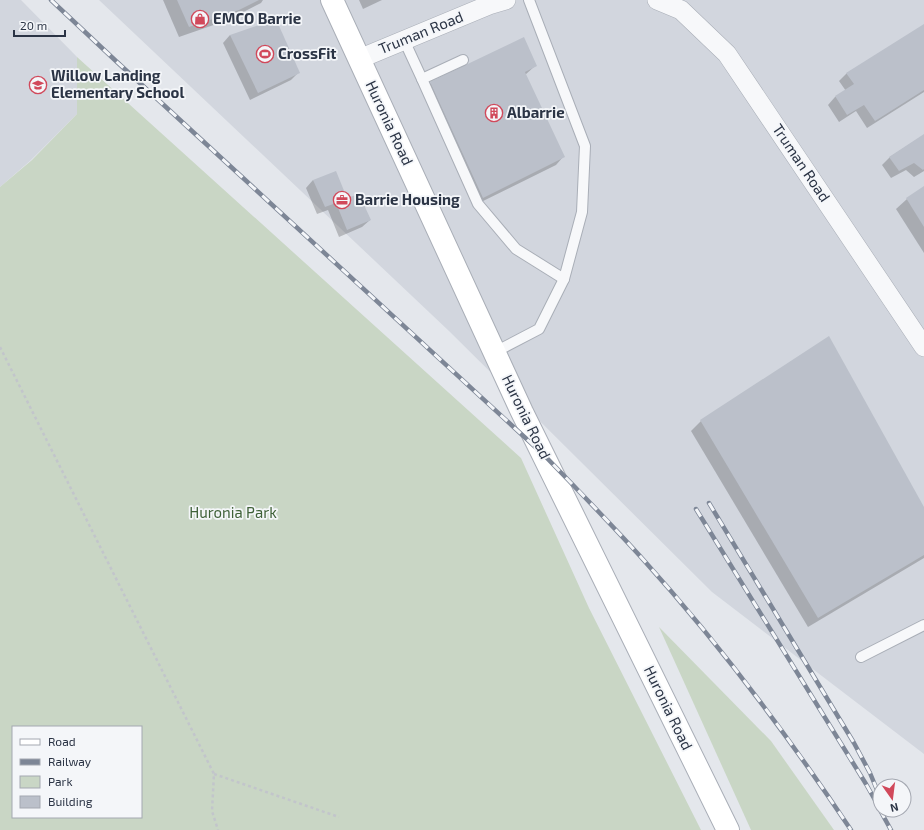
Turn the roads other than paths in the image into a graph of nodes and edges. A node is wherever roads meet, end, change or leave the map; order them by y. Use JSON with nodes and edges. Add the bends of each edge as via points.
{"nodes":[{"id":1,"x":332,"y":0,"type":"edge"},
{"id":2,"x":506,"y":0,"type":"edge"},
{"id":3,"x":529,"y":0,"type":"edge"},
{"id":4,"x":657,"y":0,"type":"edge"},
{"id":5,"x":404,"y":40,"type":"junction"},
{"id":6,"x":359,"y":59,"type":"junction"},
{"id":7,"x":463,"y":60,"type":"dead end"},
{"id":8,"x":422,"y":79,"type":"junction"},
{"id":9,"x":564,"y":280,"type":"junction"},
{"id":10,"x":924,"y":347,"type":"edge"},
{"id":11,"x":495,"y":352,"type":"junction"},
{"id":12,"x":924,"y":625,"type":"edge"},
{"id":13,"x":861,"y":657,"type":"dead end"},
{"id":14,"x":728,"y":830,"type":"edge"}],
"edges":[{"from":1,"to":6,"type":"main road","name":"Huronia Road"},
{"from":2,"to":5,"type":"street","name":"Truman Road"},
{"from":3,"to":9,"type":"lane","via":[[585,146],[582,212]]},
{"from":4,"to":10,"type":"street","name":"Truman Road","via":[[681,10],[727,54]]},
{"from":5,"to":6,"type":"street","name":"Truman Road"},
{"from":5,"to":8,"type":"lane"},
{"from":6,"to":11,"type":"main road","name":"Huronia Road"},
{"from":7,"to":8,"type":"lane"},
{"from":8,"to":9,"type":"lane","via":[[478,204],[516,249]]},
{"from":9,"to":11,"type":"lane","via":[[539,329]]},
{"from":11,"to":14,"type":"main road","name":"Huronia Road","via":[[522,412]]},
{"from":12,"to":13,"type":"lane"}]}
